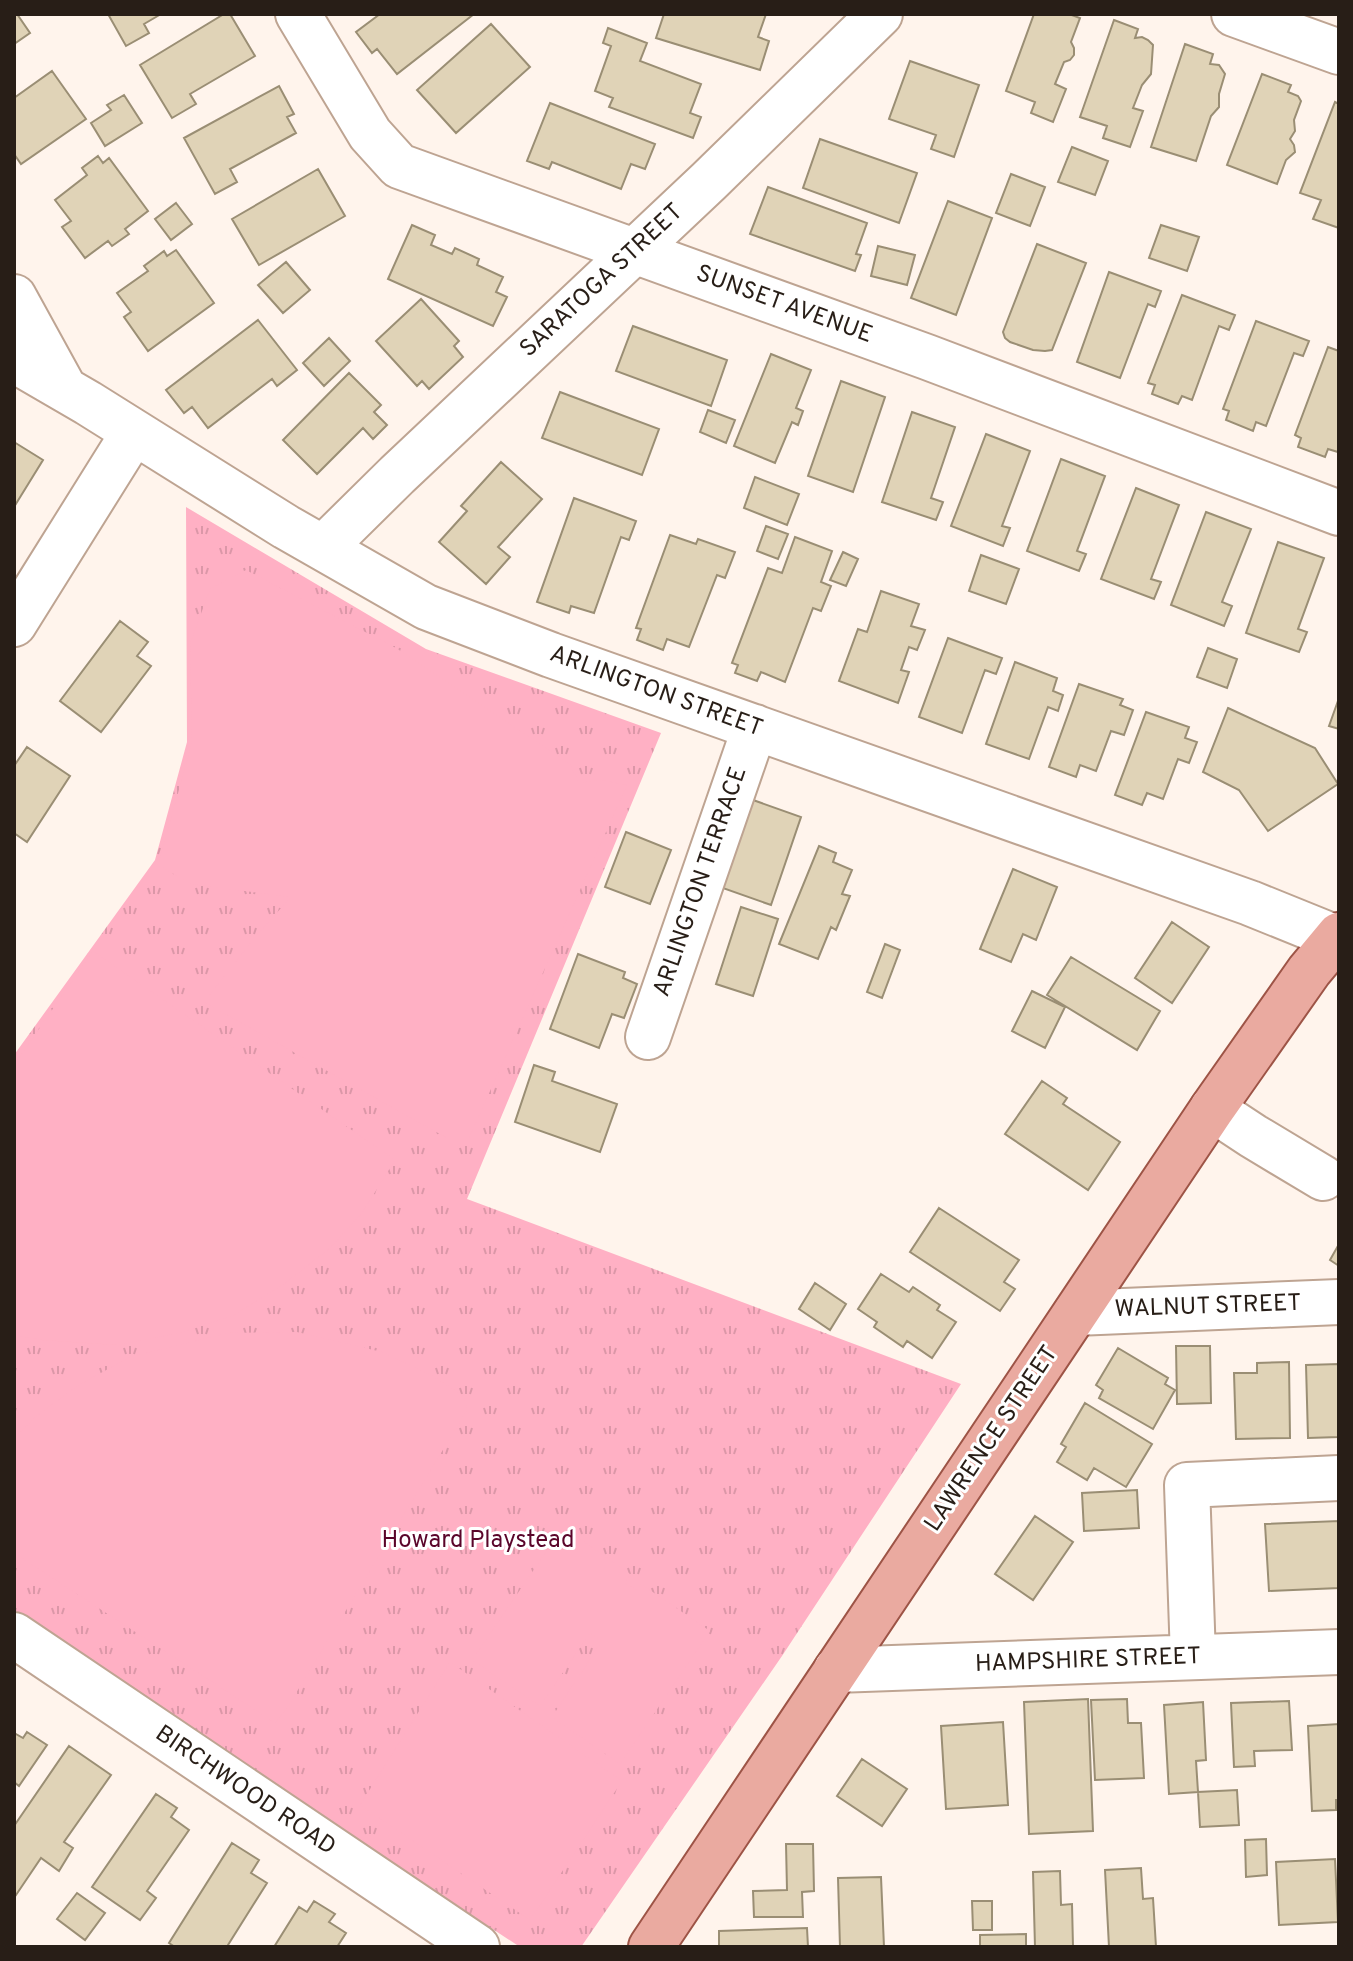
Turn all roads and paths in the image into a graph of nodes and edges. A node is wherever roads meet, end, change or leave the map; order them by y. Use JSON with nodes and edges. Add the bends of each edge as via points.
{"nodes":[{"id":1,"x":298,"y":14,"type":"edge"},
{"id":2,"x":880,"y":14,"type":"edge"},
{"id":3,"x":1234,"y":14,"type":"edge"},
{"id":4,"x":1339,"y":52,"type":"edge"},
{"id":5,"x":634,"y":251,"type":"junction"},
{"id":6,"x":14,"y":297,"type":"edge"},
{"id":7,"x":14,"y":360,"type":"edge"},
{"id":8,"x":66,"y":390,"type":"junction"},
{"id":9,"x":134,"y":432,"type":"junction"},
{"id":10,"x":1339,"y":513,"type":"edge"},
{"id":11,"x":323,"y":548,"type":"junction"},
{"id":12,"x":14,"y":624,"type":"edge"},
{"id":13,"x":755,"y":727,"type":"junction"},
{"id":14,"x":1338,"y":937,"type":"edge"},
{"id":15,"x":648,"y":1037,"type":"dead end"},
{"id":16,"x":1212,"y":1109,"type":"junction"},
{"id":17,"x":1323,"y":1178,"type":"dead end"},
{"id":18,"x":1339,"y":1302,"type":"edge"},
{"id":19,"x":1076,"y":1313,"type":"junction"},
{"id":20,"x":1339,"y":1478,"type":"edge"},
{"id":21,"x":14,"y":1635,"type":"edge"},
{"id":22,"x":1339,"y":1652,"type":"edge"},
{"id":23,"x":1193,"y":1657,"type":"junction"},
{"id":24,"x":836,"y":1670,"type":"junction"},
{"id":25,"x":477,"y":1947,"type":"edge"},
{"id":26,"x":651,"y":1947,"type":"edge"}],
"edges":[{"from":1,"to":5,"type":"street","name":"SUNSET AVENUE","via":[[370,134],[399,166]]},
{"from":2,"to":5,"type":"street","name":"SARATOGA STREET"},
{"from":3,"to":4,"type":"street"},
{"from":5,"to":10,"type":"street","name":"SUNSET AVENUE"},
{"from":5,"to":11,"type":"street","name":"SARATOGA STREET"},
{"from":6,"to":8,"type":"street"},
{"from":7,"to":8,"type":"street","name":"ARLINGTON STREET"},
{"from":8,"to":9,"type":"street","name":"ARLINGTON STREET"},
{"from":9,"to":11,"type":"street","name":"ARLINGTON STREET"},
{"from":9,"to":12,"type":"street"},
{"from":11,"to":13,"type":"street","name":"ARLINGTON STREET","via":[[426,607]]},
{"from":13,"to":14,"type":"street","name":"ARLINGTON STREET"},
{"from":13,"to":15,"type":"street","name":"ARLINGTON TERRACE"},
{"from":14,"to":16,"type":"main road","name":"LAWRENCE STREET"},
{"from":16,"to":17,"type":"street"},
{"from":16,"to":19,"type":"main road","name":"LAWRENCE STREET"},
{"from":18,"to":19,"type":"street","name":"WALNUT STREET"},
{"from":19,"to":24,"type":"main road","name":"LAWRENCE STREET"},
{"from":20,"to":23,"type":"street","via":[[1187,1485]]},
{"from":21,"to":25,"type":"street","name":"BIRCHWOOD ROAD"},
{"from":22,"to":23,"type":"street","name":"HAMPSHIRE STREET"},
{"from":23,"to":24,"type":"street","name":"HAMPSHIRE STREET"},
{"from":24,"to":26,"type":"main road","name":"LAWRENCE STREET"}]}
